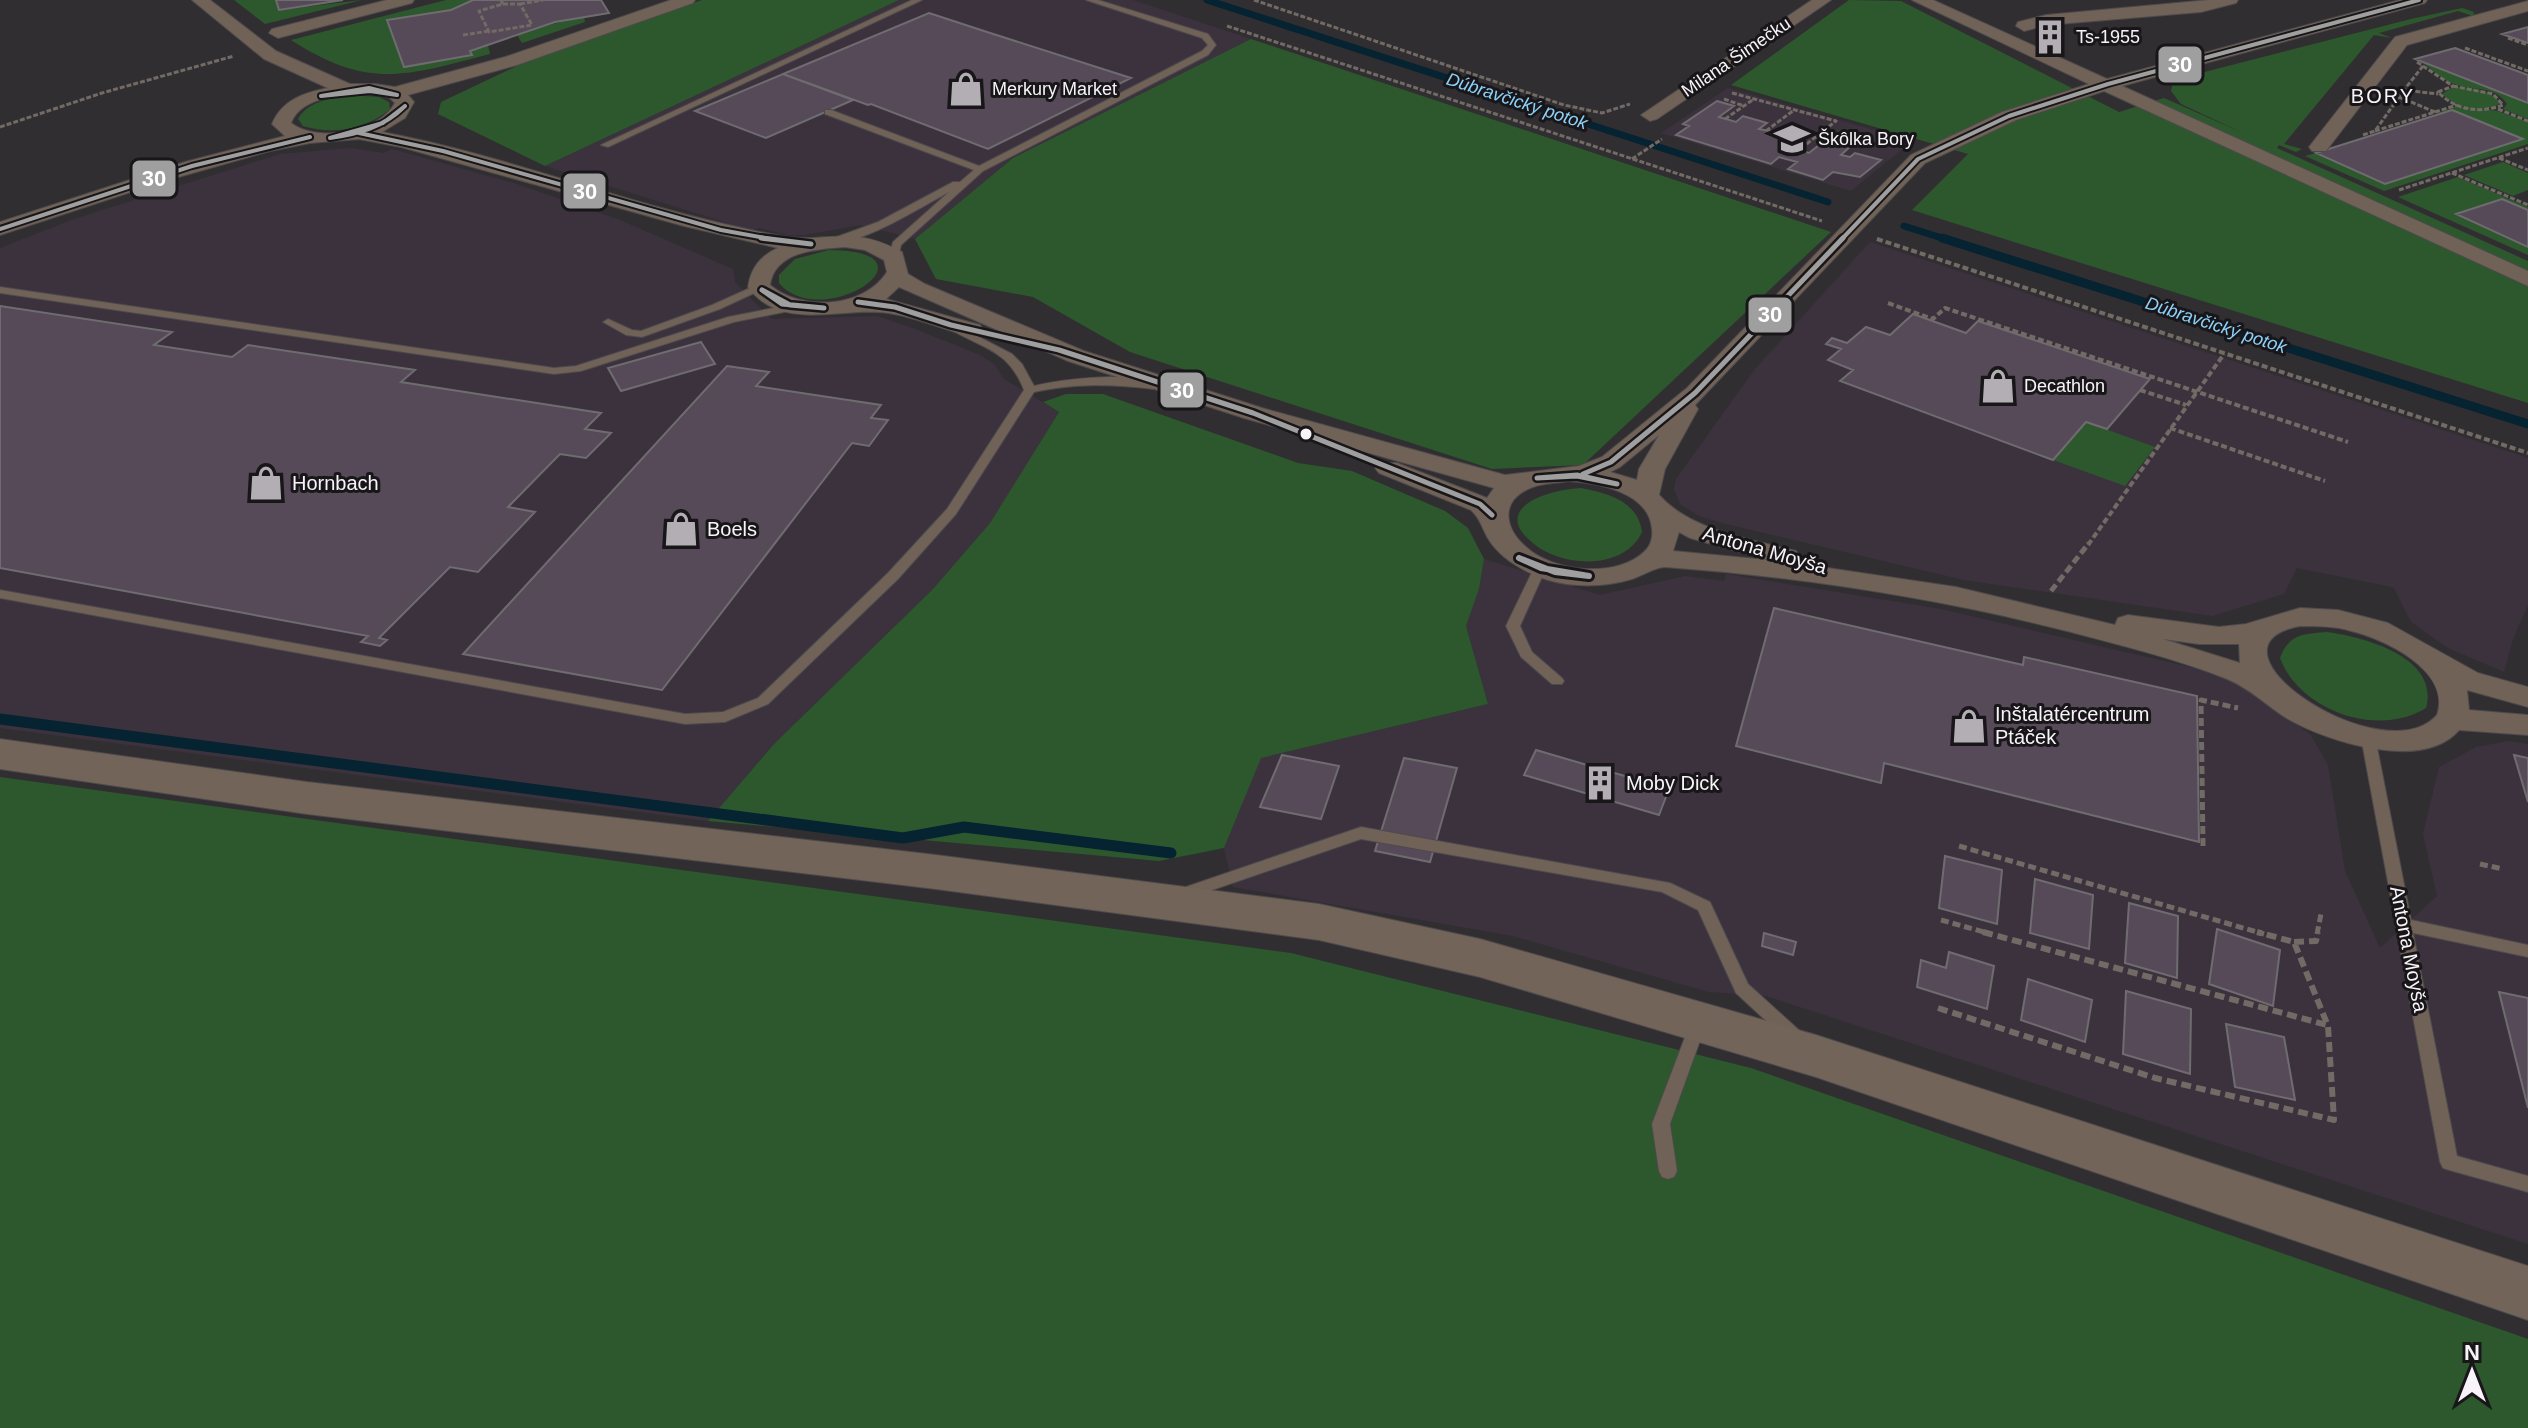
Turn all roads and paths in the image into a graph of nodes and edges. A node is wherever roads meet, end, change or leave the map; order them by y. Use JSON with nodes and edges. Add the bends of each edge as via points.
{"nodes":[{"id":1,"x":200,"y":0,"type":"edge"},
{"id":2,"x":406,"y":0,"type":"edge"},
{"id":3,"x":543,"y":0,"type":"edge"},
{"id":4,"x":685,"y":0,"type":"edge"},
{"id":5,"x":918,"y":0,"type":"edge"},
{"id":6,"x":1090,"y":0,"type":"edge"},
{"id":7,"x":1254,"y":0,"type":"edge"},
{"id":8,"x":1823,"y":0,"type":"edge"},
{"id":9,"x":1920,"y":0,"type":"edge"},
{"id":10,"x":2230,"y":0,"type":"edge"},
{"id":11,"x":2419,"y":0,"type":"edge"},
{"id":12,"x":502,"y":2,"type":"edge"},
{"id":13,"x":520,"y":4,"type":"junction"},
{"id":14,"x":2469,"y":4,"type":"dead end"},
{"id":15,"x":2528,"y":6,"type":"edge"},
{"id":16,"x":2498,"y":15,"type":"junction"},
{"id":17,"x":1222,"y":25,"type":"dead end"},
{"id":18,"x":2024,"y":26,"type":"dead end"},
{"id":19,"x":489,"y":31,"type":"junction"},
{"id":20,"x":278,"y":33,"type":"dead end"},
{"id":21,"x":463,"y":35,"type":"dead end"},
{"id":22,"x":2455,"y":44,"type":"dead end"},
{"id":23,"x":242,"y":53,"type":"dead end"},
{"id":24,"x":270,"y":55,"type":"junction"},
{"id":25,"x":2423,"y":66,"type":"dead end"},
{"id":26,"x":2528,"y":71,"type":"edge"},
{"id":27,"x":2108,"y":84,"type":"junction"},
{"id":28,"x":347,"y":90,"type":"junction"},
{"id":29,"x":2439,"y":94,"type":"junction"},
{"id":30,"x":2399,"y":97,"type":"dead end"},
{"id":31,"x":1754,"y":98,"type":"junction"},
{"id":32,"x":1631,"y":103,"type":"dead end"},
{"id":33,"x":299,"y":104,"type":"junction"},
{"id":34,"x":400,"y":104,"type":"junction"},
{"id":35,"x":2457,"y":105,"type":"junction"},
{"id":36,"x":1744,"y":106,"type":"junction"},
{"id":37,"x":1794,"y":109,"type":"junction"},
{"id":38,"x":2497,"y":109,"type":"junction"},
{"id":39,"x":828,"y":112,"type":"dead end"},
{"id":40,"x":2435,"y":113,"type":"junction"},
{"id":41,"x":1650,"y":115,"type":"dead end"},
{"id":42,"x":1725,"y":119,"type":"dead end"},
{"id":43,"x":281,"y":121,"type":"junction"},
{"id":44,"x":2528,"y":121,"type":"edge"},
{"id":45,"x":0,"y":127,"type":"edge"},
{"id":46,"x":1766,"y":131,"type":"dead end"},
{"id":47,"x":2375,"y":131,"type":"dead end"},
{"id":48,"x":1822,"y":132,"type":"junction"},
{"id":49,"x":359,"y":133,"type":"junction"},
{"id":50,"x":1668,"y":135,"type":"dead end"},
{"id":51,"x":310,"y":137,"type":"junction"},
{"id":52,"x":1864,"y":144,"type":"dead end"},
{"id":53,"x":605,"y":145,"type":"dead end"},
{"id":54,"x":2319,"y":147,"type":"dead end"},
{"id":55,"x":2528,"y":148,"type":"edge"},
{"id":56,"x":1799,"y":150,"type":"dead end"},
{"id":57,"x":2498,"y":158,"type":"junction"},
{"id":58,"x":1632,"y":159,"type":"junction"},
{"id":59,"x":510,"y":168,"type":"junction"},
{"id":60,"x":2528,"y":170,"type":"edge"},
{"id":61,"x":977,"y":172,"type":"junction"},
{"id":62,"x":2452,"y":173,"type":"junction"},
{"id":63,"x":130,"y":185,"type":"junction"},
{"id":64,"x":2386,"y":194,"type":"dead end"},
{"id":65,"x":2528,"y":205,"type":"edge"},
{"id":66,"x":629,"y":206,"type":"junction"},
{"id":67,"x":0,"y":229,"type":"edge"},
{"id":68,"x":1849,"y":230,"type":"junction"},
{"id":69,"x":822,"y":243,"type":"junction"},
{"id":70,"x":895,"y":267,"type":"junction"},
{"id":71,"x":760,"y":279,"type":"junction"},
{"id":72,"x":2528,"y":279,"type":"edge"},
{"id":73,"x":0,"y":290,"type":"edge"},
{"id":74,"x":858,"y":302,"type":"junction"},
{"id":75,"x":1888,"y":303,"type":"dead end"},
{"id":76,"x":794,"y":307,"type":"junction"},
{"id":77,"x":608,"y":322,"type":"dead end"},
{"id":78,"x":951,"y":325,"type":"junction"},
{"id":79,"x":1059,"y":350,"type":"junction"},
{"id":80,"x":2224,"y":354,"type":"junction"},
{"id":81,"x":1180,"y":389,"type":"junction"},
{"id":82,"x":1030,"y":390,"type":"junction"},
{"id":83,"x":2140,"y":390,"type":"dead end"},
{"id":84,"x":2195,"y":392,"type":"junction"},
{"id":85,"x":1695,"y":393,"type":"junction"},
{"id":86,"x":2186,"y":405,"type":"junction"},
{"id":87,"x":1253,"y":413,"type":"junction"},
{"id":88,"x":2170,"y":428,"type":"junction"},
{"id":89,"x":2348,"y":442,"type":"dead end"},
{"id":90,"x":2528,"y":453,"type":"edge"},
{"id":91,"x":1583,"y":474,"type":"junction"},
{"id":92,"x":1530,"y":479,"type":"junction"},
{"id":93,"x":2325,"y":481,"type":"dead end"},
{"id":94,"x":1653,"y":504,"type":"junction"},
{"id":95,"x":1492,"y":515,"type":"junction"},
{"id":96,"x":1655,"y":558,"type":"junction"},
{"id":97,"x":1540,"y":568,"type":"junction"},
{"id":98,"x":1873,"y":582,"type":"junction"},
{"id":99,"x":0,"y":594,"type":"edge"},
{"id":100,"x":2036,"y":603,"type":"junction"},
{"id":101,"x":2266,"y":626,"type":"junction"},
{"id":102,"x":2431,"y":661,"type":"junction"},
{"id":103,"x":1557,"y":681,"type":"dead end"},
{"id":104,"x":2268,"y":687,"type":"junction"},
{"id":105,"x":2528,"y":697,"type":"edge"},
{"id":106,"x":2251,"y":711,"type":"dead end"},
{"id":107,"x":2452,"y":719,"type":"junction"},
{"id":108,"x":2528,"y":725,"type":"edge"},
{"id":109,"x":2368,"y":737,"type":"junction"},
{"id":110,"x":0,"y":754,"type":"edge"},
{"id":111,"x":1959,"y":846,"type":"dead end"},
{"id":112,"x":2203,"y":846,"type":"dead end"},
{"id":113,"x":2480,"y":864,"type":"dead end"},
{"id":114,"x":2503,"y":869,"type":"dead end"},
{"id":115,"x":1165,"y":900,"type":"junction"},
{"id":116,"x":2321,"y":914,"type":"dead end"},
{"id":117,"x":1941,"y":920,"type":"dead end"},
{"id":118,"x":2404,"y":925,"type":"junction"},
{"id":119,"x":2294,"y":942,"type":"junction"},
{"id":120,"x":2528,"y":951,"type":"edge"},
{"id":121,"x":1938,"y":1008,"type":"dead end"},
{"id":122,"x":1699,"y":1020,"type":"junction"},
{"id":123,"x":2328,"y":1026,"type":"junction"},
{"id":124,"x":1816,"y":1056,"type":"junction"},
{"id":125,"x":1668,"y":1171,"type":"dead end"},
{"id":126,"x":2528,"y":1184,"type":"edge"},
{"id":127,"x":2528,"y":1293,"type":"edge"}],
"edges":[{"from":1,"to":24,"type":"street"},
{"from":2,"to":20,"type":"street"},
{"from":3,"to":13,"type":"path"},
{"from":4,"to":34,"type":"street"},
{"from":5,"to":53,"type":"lane"},
{"from":6,"to":61,"type":"lane","via":[[1205,36],[1212,45]]},
{"from":7,"to":32,"type":"path","via":[[1564,105],[1602,113]]},
{"from":8,"to":41,"type":"street","name":"Milana Šimečku"},
{"from":9,"to":27,"type":"street"},
{"from":10,"to":18,"type":"street"},
{"from":11,"to":27,"type":"street"},
{"from":12,"to":13,"type":"path"},
{"from":12,"to":19,"type":"path","via":[[479,11]]},
{"from":13,"to":19,"type":"path","via":[[532,25]]},
{"from":14,"to":16,"type":"street"},
{"from":15,"to":16,"type":"street"},
{"from":16,"to":54,"type":"street","via":[[2401,41]]},
{"from":17,"to":58,"type":"path"},
{"from":19,"to":21,"type":"path"},
{"from":22,"to":26,"type":"path"},
{"from":23,"to":45,"type":"path"},
{"from":24,"to":28,"type":"street"},
{"from":24,"to":33,"type":"street","via":[[299,95]]},
{"from":25,"to":29,"type":"path","via":[[2404,90]]},
{"from":27,"to":68,"type":"street","via":[[2009,116],[1918,159]]},
{"from":27,"to":72,"type":"street"},
{"from":28,"to":33,"type":"street"},
{"from":28,"to":34,"type":"street","via":[[375,89]]},
{"from":29,"to":35,"type":"path"},
{"from":29,"to":38,"type":"path","via":[[2453,86],[2484,90],[2503,102]]},
{"from":30,"to":40,"type":"path"},
{"from":31,"to":36,"type":"path"},
{"from":31,"to":36,"type":"path","via":[[1733,92],[1722,99]]},
{"from":31,"to":37,"type":"path"},
{"from":33,"to":43,"type":"street"},
{"from":34,"to":49,"type":"street","via":[[384,125]]},
{"from":34,"to":59,"type":"street","via":[[422,130]]},
{"from":35,"to":38,"type":"path"},
{"from":35,"to":40,"type":"path"},
{"from":36,"to":42,"type":"path"},
{"from":37,"to":46,"type":"path"},
{"from":37,"to":48,"type":"path","via":[[1836,121]]},
{"from":38,"to":44,"type":"path"},
{"from":39,"to":61,"type":"lane"},
{"from":40,"to":47,"type":"path"},
{"from":43,"to":51,"type":"street","via":[[285,131]]},
{"from":43,"to":63,"type":"street"},
{"from":48,"to":52,"type":"path"},
{"from":48,"to":56,"type":"path"},
{"from":49,"to":51,"type":"street"},
{"from":49,"to":59,"type":"street"},
{"from":50,"to":58,"type":"path"},
{"from":51,"to":63,"type":"street"},
{"from":55,"to":57,"type":"path"},
{"from":57,"to":60,"type":"path"},
{"from":57,"to":62,"type":"path"},
{"from":58,"to":68,"type":"path"},
{"from":59,"to":66,"type":"street"},
{"from":61,"to":69,"type":"lane","via":[[885,224]]},
{"from":61,"to":70,"type":"lane","via":[[896,244]]},
{"from":62,"to":64,"type":"path"},
{"from":62,"to":65,"type":"path"},
{"from":63,"to":67,"type":"street"},
{"from":66,"to":69,"type":"street","via":[[781,244]]},
{"from":66,"to":71,"type":"street","via":[[739,257]]},
{"from":68,"to":80,"type":"path"},
{"from":68,"to":85,"type":"street"},
{"from":69,"to":70,"type":"street","via":[[870,244]]},
{"from":69,"to":71,"type":"street","via":[[780,255]]},
{"from":70,"to":74,"type":"street","via":[[883,291]]},
{"from":70,"to":79,"type":"street","via":[[929,294]]},
{"from":71,"to":76,"type":"street","via":[[770,298]]},
{"from":71,"to":77,"type":"lane","via":[[716,307],[642,334]]},
{"from":73,"to":76,"type":"lane","via":[[554,371],[577,369],[732,319]]},
{"from":74,"to":76,"type":"street"},
{"from":74,"to":78,"type":"street","via":[[895,307]]},
{"from":75,"to":84,"type":"path","via":[[1933,319],[1945,308]]},
{"from":78,"to":79,"type":"street"},
{"from":78,"to":82,"type":"lane","via":[[1012,355]]},
{"from":79,"to":81,"type":"street"},
{"from":80,"to":84,"type":"path"},
{"from":80,"to":90,"type":"path"},
{"from":81,"to":82,"type":"lane","via":[[1100,378]]},
{"from":81,"to":87,"type":"street"},
{"from":82,"to":99,"type":"lane","via":[[952,511],[893,576],[763,701],[725,717],[685,719]]},
{"from":83,"to":86,"type":"path"},
{"from":84,"to":86,"type":"path"},
{"from":84,"to":89,"type":"path"},
{"from":85,"to":91,"type":"street","via":[[1611,462]]},
{"from":85,"to":94,"type":"street","via":[[1652,469]]},
{"from":86,"to":88,"type":"path"},
{"from":87,"to":92,"type":"street","via":[[1504,483]]},
{"from":87,"to":95,"type":"street","via":[[1480,504]]},
{"from":88,"to":93,"type":"path"},
{"from":88,"to":100,"type":"path","via":[[2094,537]]},
{"from":91,"to":92,"type":"street"},
{"from":91,"to":94,"type":"street","via":[[1617,482]]},
{"from":92,"to":95,"type":"street","via":[[1503,494]]},
{"from":94,"to":96,"type":"street","via":[[1667,525],[1667,539]]},
{"from":94,"to":98,"type":"street","name":"Antona Moyša","via":[[1699,532]]},
{"from":95,"to":97,"type":"street","via":[[1495,532],[1507,548]]},
{"from":96,"to":97,"type":"street","via":[[1611,576],[1582,577]]},
{"from":96,"to":98,"type":"street","name":"Antona Moyša"},
{"from":97,"to":103,"type":"lane","via":[[1513,626],[1526,654]]},
{"from":98,"to":100,"type":"street","name":"Antona Moyša"},
{"from":100,"to":101,"type":"street","name":"Antona Moyša","via":[[2228,636],[2255,634]]},
{"from":100,"to":104,"type":"street","name":"Antona Moyša","via":[[2234,670]]},
{"from":101,"to":102,"type":"street","name":"Antona Moyša","via":[[2301,616],[2338,619],[2393,636]]},
{"from":101,"to":104,"type":"street","via":[[2254,639],[2251,657]]},
{"from":102,"to":105,"type":"street","via":[[2468,680]]},
{"from":102,"to":107,"type":"street","via":[[2455,696]]},
{"from":104,"to":109,"type":"street","name":"Antona Moyša","via":[[2319,722]]},
{"from":106,"to":112,"type":"path","via":[[2201,700]]},
{"from":107,"to":108,"type":"street"},
{"from":107,"to":109,"type":"street","name":"Antona Moyša","via":[[2438,731],[2414,739]]},
{"from":109,"to":118,"type":"lane","name":"Antona Moyša"},
{"from":110,"to":115,"type":"main road","via":[[307,798]]},
{"from":111,"to":119,"type":"path"},
{"from":113,"to":114,"type":"path"},
{"from":115,"to":122,"type":"main road","via":[[1319,922],[1480,958]]},
{"from":115,"to":124,"type":"lane","via":[[1361,833],[1665,887],[1704,906],[1742,988]]},
{"from":116,"to":119,"type":"path","via":[[2316,941]]},
{"from":117,"to":123,"type":"path"},
{"from":118,"to":120,"type":"lane"},
{"from":118,"to":126,"type":"lane","name":"Antona Moyša","via":[[2449,1162]]},
{"from":119,"to":123,"type":"path"},
{"from":121,"to":123,"type":"path","via":[[2155,1078],[2334,1120]]},
{"from":122,"to":124,"type":"main road"},
{"from":122,"to":125,"type":"lane","via":[[1661,1124]]},
{"from":124,"to":127,"type":"main road"}]}
